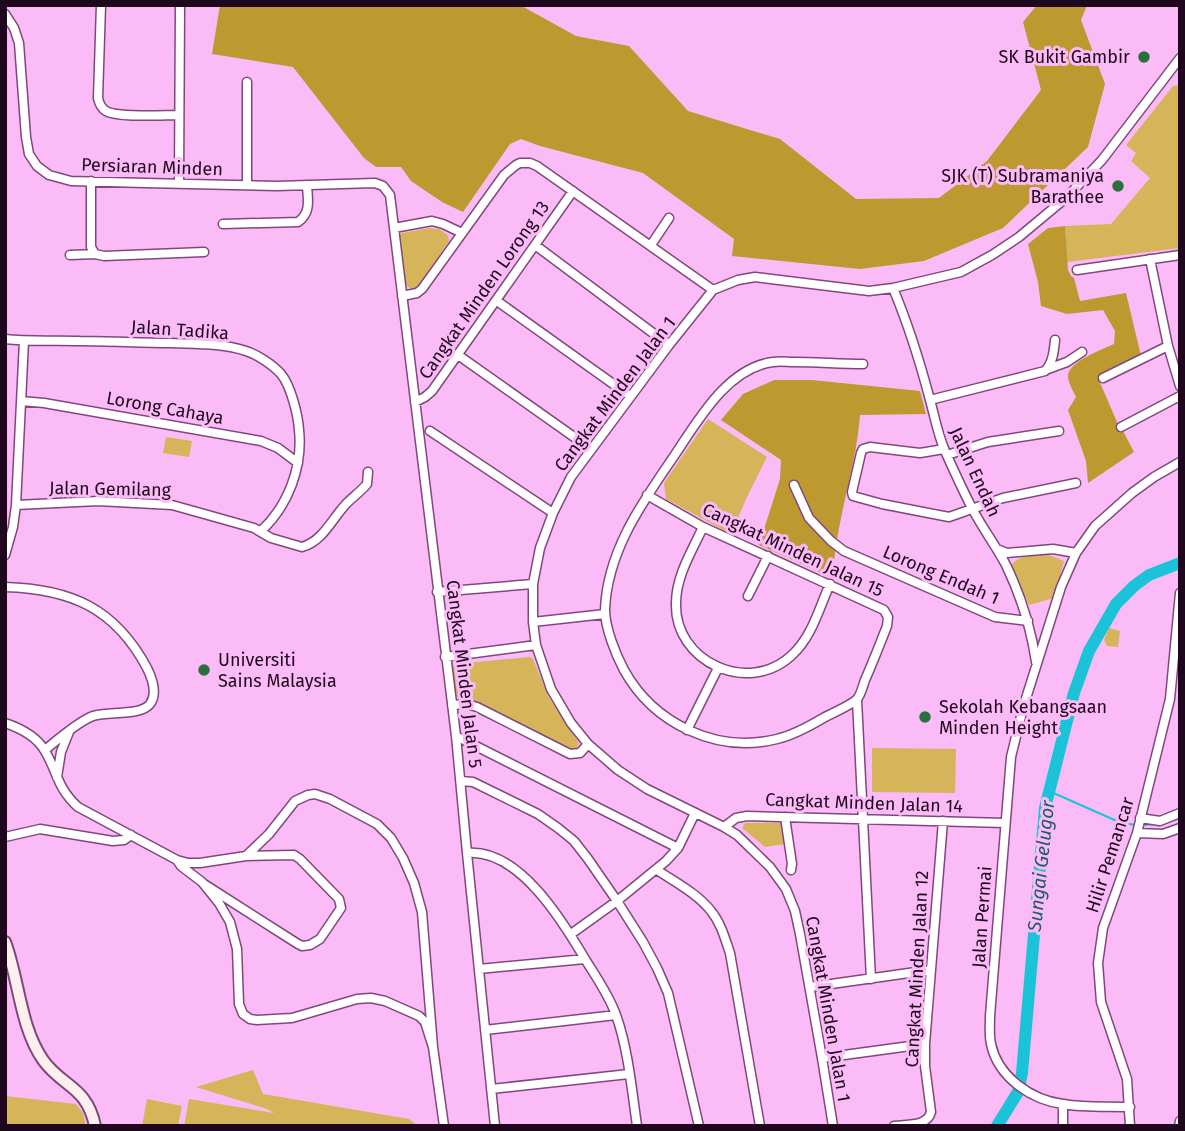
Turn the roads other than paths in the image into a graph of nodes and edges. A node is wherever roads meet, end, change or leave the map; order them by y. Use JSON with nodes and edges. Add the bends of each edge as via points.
{"nodes":[{"id":1,"x":101,"y":5,"type":"edge"},
{"id":2,"x":180,"y":5,"type":"edge"},
{"id":3,"x":5,"y":14,"type":"edge"},
{"id":4,"x":1178,"y":64,"type":"edge"},
{"id":5,"x":247,"y":82,"type":"dead end"},
{"id":6,"x":179,"y":115,"type":"junction"},
{"id":7,"x":91,"y":181,"type":"junction"},
{"id":8,"x":178,"y":183,"type":"junction"},
{"id":9,"x":247,"y":185,"type":"junction"},
{"id":10,"x":307,"y":186,"type":"junction"},
{"id":11,"x":573,"y":191,"type":"junction"},
{"id":12,"x":669,"y":218,"type":"dead end"},
{"id":13,"x":223,"y":224,"type":"dead end"},
{"id":14,"x":394,"y":228,"type":"junction"},
{"id":15,"x":462,"y":233,"type":"junction"},
{"id":16,"x":535,"y":245,"type":"junction"},
{"id":17,"x":651,"y":245,"type":"junction"},
{"id":18,"x":204,"y":252,"type":"dead end"},
{"id":19,"x":95,"y":254,"type":"junction"},
{"id":20,"x":70,"y":255,"type":"dead end"},
{"id":21,"x":1180,"y":256,"type":"edge"},
{"id":22,"x":1150,"y":260,"type":"junction"},
{"id":23,"x":1077,"y":270,"type":"dead end"},
{"id":24,"x":893,"y":288,"type":"junction"},
{"id":25,"x":713,"y":290,"type":"junction"},
{"id":26,"x":402,"y":296,"type":"junction"},
{"id":27,"x":497,"y":300,"type":"junction"},
{"id":28,"x":5,"y":338,"type":"edge"},
{"id":29,"x":1055,"y":340,"type":"dead end"},
{"id":30,"x":24,"y":341,"type":"junction"},
{"id":31,"x":669,"y":345,"type":"junction"},
{"id":32,"x":1168,"y":346,"type":"junction"},
{"id":33,"x":1082,"y":352,"type":"dead end"},
{"id":34,"x":458,"y":355,"type":"junction"},
{"id":35,"x":863,"y":365,"type":"dead end"},
{"id":36,"x":1048,"y":369,"type":"junction"},
{"id":37,"x":1103,"y":378,"type":"dead end"},
{"id":38,"x":1180,"y":386,"type":"edge"},
{"id":39,"x":630,"y":396,"type":"junction"},
{"id":40,"x":1180,"y":396,"type":"edge"},
{"id":41,"x":930,"y":400,"type":"junction"},
{"id":42,"x":21,"y":401,"type":"junction"},
{"id":43,"x":415,"y":402,"type":"junction"},
{"id":44,"x":1121,"y":427,"type":"dead end"},
{"id":45,"x":430,"y":431,"type":"dead end"},
{"id":46,"x":1059,"y":431,"type":"dead end"},
{"id":47,"x":591,"y":449,"type":"junction"},
{"id":48,"x":946,"y":452,"type":"junction"},
{"id":49,"x":1180,"y":462,"type":"edge"},
{"id":50,"x":298,"y":463,"type":"junction"},
{"id":51,"x":368,"y":472,"type":"dead end"},
{"id":52,"x":1076,"y":483,"type":"dead end"},
{"id":53,"x":794,"y":485,"type":"dead end"},
{"id":54,"x":647,"y":495,"type":"junction"},
{"id":55,"x":16,"y":505,"type":"junction"},
{"id":56,"x":973,"y":510,"type":"junction"},
{"id":57,"x":553,"y":513,"type":"junction"},
{"id":58,"x":704,"y":527,"type":"junction"},
{"id":59,"x":261,"y":531,"type":"junction"},
{"id":60,"x":997,"y":549,"type":"junction"},
{"id":61,"x":1014,"y":553,"type":"junction"},
{"id":62,"x":1076,"y":553,"type":"junction"},
{"id":63,"x":5,"y":555,"type":"edge"},
{"id":64,"x":768,"y":556,"type":"junction"},
{"id":65,"x":1006,"y":565,"type":"junction"},
{"id":66,"x":533,"y":583,"type":"junction"},
{"id":67,"x":830,"y":584,"type":"junction"},
{"id":68,"x":5,"y":587,"type":"edge"},
{"id":69,"x":437,"y":592,"type":"junction"},
{"id":70,"x":1180,"y":593,"type":"edge"},
{"id":71,"x":748,"y":596,"type":"dead end"},
{"id":72,"x":605,"y":614,"type":"junction"},
{"id":73,"x":1028,"y":621,"type":"junction"},
{"id":74,"x":533,"y":622,"type":"junction"},
{"id":75,"x":1031,"y":632,"type":"junction"},
{"id":76,"x":1047,"y":632,"type":"junction"},
{"id":77,"x":536,"y":645,"type":"junction"},
{"id":78,"x":445,"y":657,"type":"junction"},
{"id":79,"x":1037,"y":665,"type":"junction"},
{"id":80,"x":718,"y":668,"type":"junction"},
{"id":81,"x":857,"y":700,"type":"junction"},
{"id":82,"x":452,"y":705,"type":"junction"},
{"id":83,"x":5,"y":723,"type":"edge"},
{"id":84,"x":687,"y":730,"type":"junction"},
{"id":85,"x":69,"y":732,"type":"junction"},
{"id":86,"x":456,"y":736,"type":"junction"},
{"id":87,"x":588,"y":744,"type":"junction"},
{"id":88,"x":45,"y":750,"type":"junction"},
{"id":89,"x":57,"y":776,"type":"junction"},
{"id":90,"x":461,"y":781,"type":"junction"},
{"id":91,"x":695,"y":813,"type":"junction"},
{"id":92,"x":1180,"y":813,"type":"edge"},
{"id":93,"x":785,"y":817,"type":"junction"},
{"id":94,"x":863,"y":819,"type":"junction"},
{"id":95,"x":943,"y":821,"type":"junction"},
{"id":96,"x":1005,"y":823,"type":"junction"},
{"id":97,"x":1139,"y":825,"type":"junction"},
{"id":98,"x":724,"y":827,"type":"junction"},
{"id":99,"x":1180,"y":828,"type":"edge"},
{"id":100,"x":131,"y":835,"type":"junction"},
{"id":101,"x":5,"y":837,"type":"edge"},
{"id":102,"x":678,"y":848,"type":"junction"},
{"id":103,"x":467,"y":853,"type":"junction"},
{"id":104,"x":246,"y":856,"type":"junction"},
{"id":105,"x":177,"y":860,"type":"junction"},
{"id":106,"x":203,"y":863,"type":"junction"},
{"id":107,"x":657,"y":870,"type":"junction"},
{"id":108,"x":791,"y":870,"type":"dead end"},
{"id":109,"x":200,"y":881,"type":"junction"},
{"id":110,"x":617,"y":901,"type":"junction"},
{"id":111,"x":571,"y":934,"type":"junction"},
{"id":112,"x":5,"y":942,"type":"edge"},
{"id":113,"x":585,"y":959,"type":"junction"},
{"id":114,"x":479,"y":969,"type":"junction"},
{"id":115,"x":930,"y":970,"type":"junction"},
{"id":116,"x":871,"y":979,"type":"junction"},
{"id":117,"x":810,"y":987,"type":"junction"},
{"id":118,"x":430,"y":999,"type":"junction"},
{"id":119,"x":413,"y":1013,"type":"junction"},
{"id":120,"x":616,"y":1015,"type":"junction"},
{"id":121,"x":485,"y":1030,"type":"junction"},
{"id":122,"x":925,"y":1044,"type":"junction"},
{"id":123,"x":433,"y":1047,"type":"junction"},
{"id":124,"x":822,"y":1058,"type":"junction"},
{"id":125,"x":629,"y":1074,"type":"junction"},
{"id":126,"x":491,"y":1089,"type":"junction"},
{"id":127,"x":1063,"y":1104,"type":"junction"},
{"id":128,"x":1130,"y":1107,"type":"junction"},
{"id":129,"x":95,"y":1126,"type":"edge"},
{"id":130,"x":443,"y":1126,"type":"edge"},
{"id":131,"x":495,"y":1126,"type":"edge"},
{"id":132,"x":637,"y":1126,"type":"edge"},
{"id":133,"x":699,"y":1126,"type":"edge"},
{"id":134,"x":760,"y":1126,"type":"edge"},
{"id":135,"x":833,"y":1126,"type":"edge"},
{"id":136,"x":894,"y":1126,"type":"edge"},
{"id":137,"x":1063,"y":1126,"type":"edge"},
{"id":138,"x":1130,"y":1126,"type":"edge"}],
"edges":[{"from":1,"to":6,"type":"street","via":[[98,97],[103,109],[120,114]]},
{"from":2,"to":6,"type":"street"},
{"from":3,"to":7,"type":"street","name":"Persiaran Minden","via":[[19,43],[29,155],[49,175]]},
{"from":4,"to":24,"type":"street","via":[[1102,160],[1019,237],[961,272]]},
{"from":5,"to":9,"type":"street"},
{"from":6,"to":8,"type":"street"},
{"from":7,"to":8,"type":"street","name":"Persiaran Minden"},
{"from":7,"to":19,"type":"street","via":[[91,247]]},
{"from":8,"to":9,"type":"street","name":"Persiaran Minden"},
{"from":9,"to":10,"type":"street","name":"Persiaran Minden"},
{"from":10,"to":13,"type":"street","via":[[308,211],[298,222]]},
{"from":10,"to":14,"type":"street","name":"Persiaran Minden","via":[[381,185],[390,195]]},
{"from":11,"to":15,"type":"street","via":[[537,166],[520,163],[504,175]]},
{"from":11,"to":16,"type":"street","name":"Cangkat Minden Lorong 13"},
{"from":11,"to":17,"type":"street"},
{"from":12,"to":17,"type":"street"},
{"from":14,"to":15,"type":"street","via":[[432,221]]},
{"from":14,"to":26,"type":"street","name":"Cangkat Minden Jalan 5"},
{"from":15,"to":26,"type":"street","via":[[422,289]]},
{"from":16,"to":27,"type":"street","name":"Cangkat Minden Lorong 13"},
{"from":16,"to":31,"type":"street"},
{"from":17,"to":25,"type":"street"},
{"from":18,"to":19,"type":"street"},
{"from":19,"to":20,"type":"street"},
{"from":21,"to":22,"type":"street"},
{"from":22,"to":23,"type":"street"},
{"from":22,"to":32,"type":"street"},
{"from":24,"to":25,"type":"street","via":[[869,292],[755,277]]},
{"from":24,"to":41,"type":"street","name":"Jalan Endah"},
{"from":25,"to":31,"type":"street","name":"Cangkat Minden Jalan 1"},
{"from":26,"to":43,"type":"street","name":"Cangkat Minden Jalan 5"},
{"from":27,"to":34,"type":"street","name":"Cangkat Minden Lorong 13"},
{"from":27,"to":39,"type":"street"},
{"from":28,"to":30,"type":"street","name":"Jalan Tadika"},
{"from":29,"to":36,"type":"street"},
{"from":30,"to":42,"type":"street"},
{"from":30,"to":50,"type":"street","name":"Jalan Tadika","via":[[189,344],[245,351],[262,359],[286,381],[297,415]]},
{"from":31,"to":39,"type":"street","name":"Cangkat Minden Jalan 1"},
{"from":32,"to":37,"type":"street"},
{"from":32,"to":38,"type":"street"},
{"from":33,"to":36,"type":"street"},
{"from":34,"to":43,"type":"street","name":"Cangkat Minden Lorong 13","via":[[432,391]]},
{"from":34,"to":47,"type":"street"},
{"from":35,"to":54,"type":"street","via":[[773,362],[735,377],[711,403]]},
{"from":36,"to":41,"type":"street"},
{"from":39,"to":47,"type":"street","name":"Cangkat Minden Jalan 1"},
{"from":40,"to":44,"type":"street"},
{"from":41,"to":48,"type":"street","name":"Jalan Endah"},
{"from":42,"to":50,"type":"street","name":"Lorong Cahaya","via":[[261,441]]},
{"from":42,"to":55,"type":"street"},
{"from":43,"to":69,"type":"street","name":"Cangkat Minden Jalan 5"},
{"from":45,"to":57,"type":"street"},
{"from":46,"to":48,"type":"street"},
{"from":47,"to":57,"type":"street","name":"Cangkat Minden Jalan 1"},
{"from":48,"to":56,"type":"street","name":"Jalan Endah"},
{"from":48,"to":56,"type":"street","via":[[863,449],[853,496],[949,517]]},
{"from":49,"to":62,"type":"street","name":"Jalan Permai","via":[[1116,507]]},
{"from":50,"to":59,"type":"street","name":"Jalan Tadika","via":[[280,508]]},
{"from":51,"to":59,"type":"street","name":"Jalan Gemilang","via":[[367,484],[307,546],[271,538]]},
{"from":52,"to":56,"type":"street","via":[[1003,498]]},
{"from":53,"to":73,"type":"street","name":"Lorong Endah 1","via":[[809,518],[844,551],[995,617]]},
{"from":54,"to":58,"type":"street","name":"Cangkat Minden Jalan 15"},
{"from":54,"to":72,"type":"street","via":[[617,553]]},
{"from":55,"to":59,"type":"street","name":"Jalan Gemilang","via":[[154,503]]},
{"from":55,"to":63,"type":"street"},
{"from":56,"to":60,"type":"street","name":"Jalan Endah"},
{"from":57,"to":66,"type":"street","name":"Cangkat Minden Jalan 1"},
{"from":58,"to":64,"type":"street","name":"Cangkat Minden Jalan 15"},
{"from":58,"to":80,"type":"street","via":[[680,578],[676,613],[688,644]]},
{"from":60,"to":61,"type":"street"},
{"from":60,"to":65,"type":"street","name":"Jalan Endah"},
{"from":61,"to":62,"type":"street","via":[[1053,549]]},
{"from":61,"to":65,"type":"street"},
{"from":62,"to":76,"type":"street","name":"Jalan Permai"},
{"from":64,"to":67,"type":"street","name":"Cangkat Minden Jalan 15"},
{"from":64,"to":71,"type":"street"},
{"from":65,"to":73,"type":"street","name":"Jalan Endah"},
{"from":66,"to":69,"type":"street"},
{"from":66,"to":74,"type":"street","name":"Cangkat Minden Jalan 1"},
{"from":67,"to":80,"type":"street","via":[[807,639],[784,663],[751,672]]},
{"from":67,"to":81,"type":"street","name":"Cangkat Minden Jalan 15","via":[[881,607],[888,617]]},
{"from":68,"to":85,"type":"street","via":[[62,594],[95,608],[125,634],[148,671],[154,697],[147,707],[96,715]]},
{"from":69,"to":78,"type":"street","name":"Cangkat Minden Jalan 5"},
{"from":70,"to":97,"type":"street","name":"Hilir Pemancar","via":[[1170,699]]},
{"from":72,"to":74,"type":"street"},
{"from":72,"to":84,"type":"street","via":[[614,649],[631,682],[658,712]]},
{"from":73,"to":75,"type":"street","name":"Jalan Endah"},
{"from":74,"to":77,"type":"street","name":"Cangkat Minden Jalan 1"},
{"from":75,"to":76,"type":"street","via":[[1038,636]]},
{"from":75,"to":79,"type":"street","name":"Jalan Endah"},
{"from":76,"to":79,"type":"street","name":"Jalan Permai"},
{"from":77,"to":78,"type":"street"},
{"from":77,"to":87,"type":"street","name":"Cangkat Minden Jalan 1","via":[[551,689]]},
{"from":78,"to":82,"type":"street","name":"Cangkat Minden Jalan 5"},
{"from":79,"to":96,"type":"street","name":"Jalan Permai","via":[[1011,757]]},
{"from":80,"to":84,"type":"street"},
{"from":81,"to":84,"type":"street","via":[[778,739],[723,742]]},
{"from":81,"to":94,"type":"street"},
{"from":82,"to":86,"type":"street","name":"Cangkat Minden Jalan 5"},
{"from":82,"to":87,"type":"street","via":[[477,707],[570,754],[580,753]]},
{"from":83,"to":88,"type":"street","via":[[28,734]]},
{"from":85,"to":88,"type":"street"},
{"from":85,"to":89,"type":"street"},
{"from":86,"to":90,"type":"street","name":"Cangkat Minden Jalan 5"},
{"from":86,"to":102,"type":"street"},
{"from":87,"to":91,"type":"street","name":"Cangkat Minden Jalan 1","via":[[647,789]]},
{"from":88,"to":89,"type":"street"},
{"from":89,"to":100,"type":"street","via":[[78,807]]},
{"from":90,"to":103,"type":"street","name":"Cangkat Minden Jalan 5"},
{"from":90,"to":110,"type":"street","via":[[493,791],[558,828],[589,859]]},
{"from":91,"to":98,"type":"street","name":"Cangkat Minden Jalan 1"},
{"from":91,"to":102,"type":"street"},
{"from":92,"to":97,"type":"street"},
{"from":93,"to":94,"type":"street","name":"Cangkat Minden Jalan 14"},
{"from":93,"to":98,"type":"street","name":"Cangkat Minden Jalan 14","via":[[740,817]]},
{"from":93,"to":108,"type":"street"},
{"from":94,"to":95,"type":"street","name":"Cangkat Minden Jalan 14"},
{"from":94,"to":116,"type":"street"},
{"from":95,"to":96,"type":"street","name":"Cangkat Minden Jalan 14"},
{"from":95,"to":115,"type":"street","name":"Cangkat Minden Jalan 12"},
{"from":96,"to":127,"type":"street","name":"Jalan Permai","via":[[989,1027],[993,1052],[1016,1084]]},
{"from":97,"to":99,"type":"street","via":[[1163,834]]},
{"from":97,"to":128,"type":"street","name":"Hilir Pemancar","via":[[1103,928],[1098,963],[1101,1002],[1128,1079]]},
{"from":98,"to":117,"type":"street","name":"Cangkat Minden Jalan 1","via":[[762,858],[786,889],[795,911]]},
{"from":100,"to":101,"type":"street","via":[[113,841],[40,829]]},
{"from":100,"to":105,"type":"street"},
{"from":102,"to":107,"type":"street"},
{"from":103,"to":111,"type":"street","via":[[486,854],[512,869],[536,888]]},
{"from":103,"to":114,"type":"street","name":"Cangkat Minden Jalan 5"},
{"from":104,"to":106,"type":"street"},
{"from":104,"to":109,"type":"street","via":[[295,855],[339,899],[339,912],[317,942],[298,944]]},
{"from":104,"to":118,"type":"street","via":[[295,801],[308,794],[330,799],[377,824],[403,858],[419,902]]},
{"from":105,"to":106,"type":"street"},
{"from":105,"to":109,"type":"street"},
{"from":106,"to":109,"type":"street","via":[[197,870]]},
{"from":107,"to":110,"type":"street"},
{"from":107,"to":134,"type":"street","via":[[696,896],[722,930]]},
{"from":109,"to":119,"type":"street","via":[[233,929],[239,1004],[246,1017],[292,1018],[371,998]]},
{"from":110,"to":111,"type":"street"},
{"from":110,"to":133,"type":"street","via":[[668,993]]},
{"from":111,"to":113,"type":"street"},
{"from":112,"to":129,"type":"street","via":[[34,1044],[49,1068],[84,1099]]},
{"from":113,"to":114,"type":"street"},
{"from":113,"to":120,"type":"street"},
{"from":114,"to":121,"type":"street","name":"Cangkat Minden Jalan 5"},
{"from":115,"to":116,"type":"street"},
{"from":115,"to":122,"type":"street","name":"Cangkat Minden Jalan 12"},
{"from":116,"to":117,"type":"street"},
{"from":117,"to":124,"type":"street","name":"Cangkat Minden Jalan 1"},
{"from":118,"to":119,"type":"street"},
{"from":118,"to":123,"type":"street"},
{"from":119,"to":123,"type":"street","via":[[425,1023]]},
{"from":120,"to":121,"type":"street"},
{"from":120,"to":125,"type":"street"},
{"from":121,"to":126,"type":"street","name":"Cangkat Minden Jalan 5"},
{"from":122,"to":124,"type":"street"},
{"from":122,"to":136,"type":"street","name":"Cangkat Minden Jalan 12","via":[[932,1107],[929,1118]]},
{"from":123,"to":130,"type":"street"},
{"from":124,"to":135,"type":"street","name":"Cangkat Minden Jalan 1"},
{"from":125,"to":126,"type":"street"},
{"from":125,"to":132,"type":"street"},
{"from":126,"to":131,"type":"street","name":"Cangkat Minden Jalan 5"},
{"from":127,"to":128,"type":"street","name":"Jalan Permai"},
{"from":127,"to":137,"type":"street"},
{"from":128,"to":138,"type":"street","name":"Hilir Pemancar"}]}
